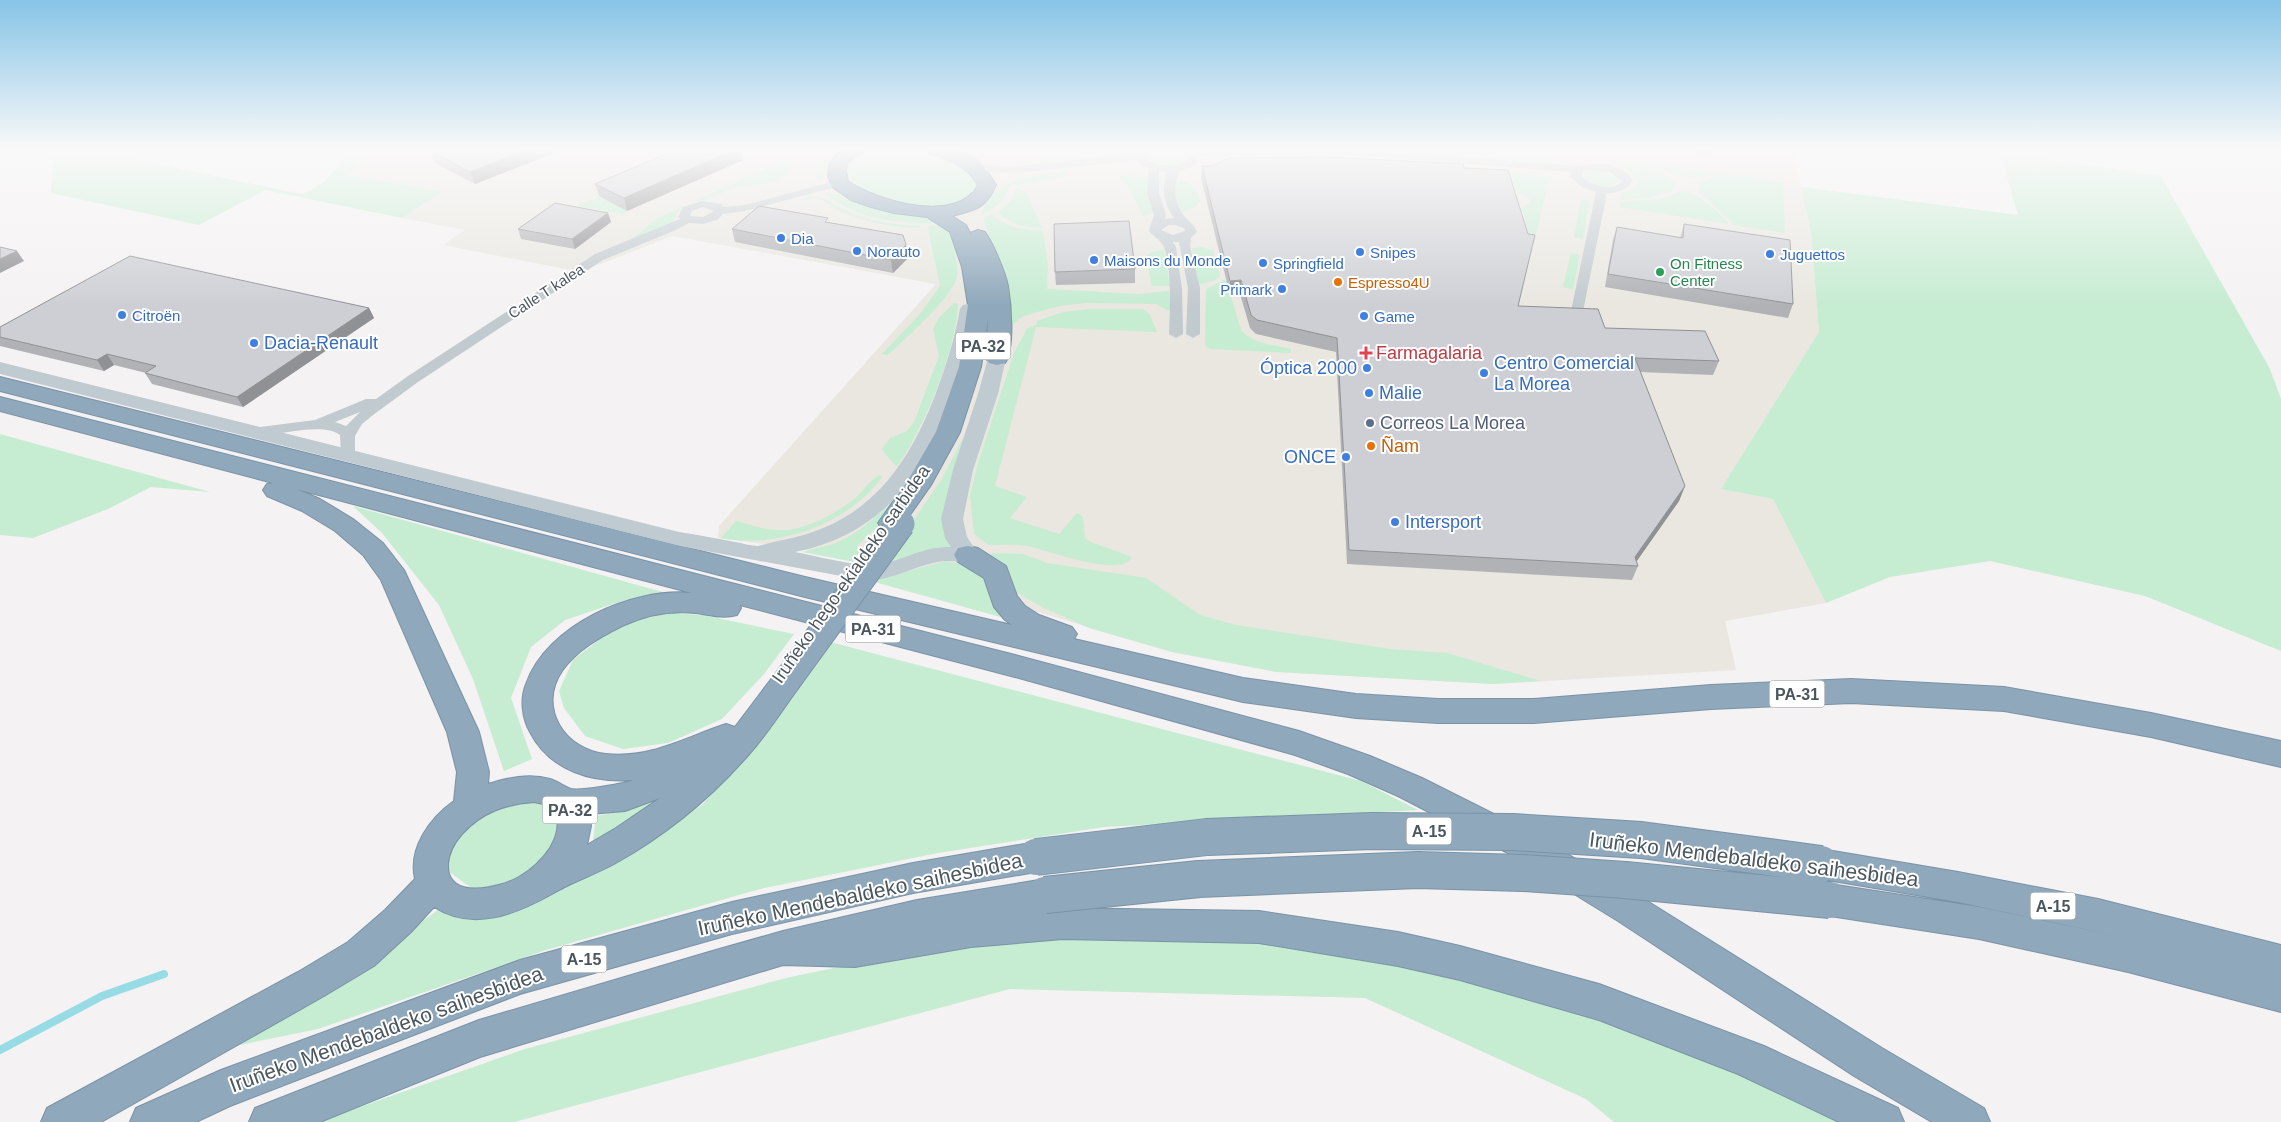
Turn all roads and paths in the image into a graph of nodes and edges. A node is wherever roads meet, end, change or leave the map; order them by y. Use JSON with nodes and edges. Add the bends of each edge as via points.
{"nodes":[{"id":1,"x":769,"y":201,"type":"edge"},
{"id":2,"x":871,"y":201,"type":"edge"},
{"id":3,"x":1156,"y":201,"type":"edge"},
{"id":4,"x":1172,"y":201,"type":"edge"},
{"id":5,"x":1599,"y":201,"type":"edge"},
{"id":6,"x":975,"y":203,"type":"joint"},
{"id":7,"x":933,"y":212,"type":"junction"},
{"id":8,"x":1158,"y":225,"type":"junction"},
{"id":9,"x":1185,"y":230,"type":"junction"},
{"id":10,"x":1164,"y":237,"type":"junction"},
{"id":11,"x":989,"y":263,"type":"junction"},
{"id":12,"x":974,"y":284,"type":"junction"},
{"id":13,"x":1577,"y":311,"type":"edge"},
{"id":14,"x":1176,"y":334,"type":"dead end"},
{"id":15,"x":1193,"y":334,"type":"dead end"},
{"id":16,"x":997,"y":358,"type":"joint"},
{"id":17,"x":0,"y":368,"type":"edge"},
{"id":18,"x":413,"y":379,"type":"junction"},
{"id":19,"x":0,"y":384,"type":"edge"},
{"id":20,"x":0,"y":404,"type":"edge"},
{"id":21,"x":318,"y":424,"type":"junction"},
{"id":22,"x":252,"y":432,"type":"junction"},
{"id":23,"x":348,"y":435,"type":"junction"},
{"id":24,"x":184,"y":453,"type":"junction"},
{"id":25,"x":348,"y":456,"type":"junction"},
{"id":26,"x":896,"y":524,"type":"junction"},
{"id":27,"x":754,"y":552,"type":"junction"},
{"id":28,"x":968,"y":555,"type":"junction"},
{"id":29,"x":1015,"y":666,"type":"junction"},
{"id":30,"x":782,"y":680,"type":"junction"},
{"id":31,"x":1309,"y":700,"type":"junction"},
{"id":32,"x":726,"y":736,"type":"junction"},
{"id":33,"x":2281,"y":754,"type":"edge"},
{"id":34,"x":566,"y":803,"type":"junction"},
{"id":35,"x":470,"y":808,"type":"junction"},
{"id":36,"x":433,"y":884,"type":"junction"},
{"id":37,"x":538,"y":884,"type":"junction"},
{"id":38,"x":783,"y":948,"type":"junction"},
{"id":39,"x":1704,"y":959,"type":"junction"},
{"id":40,"x":2281,"y":962,"type":"edge"},
{"id":41,"x":2281,"y":994,"type":"edge"},
{"id":42,"x":61,"y":1122,"type":"edge"},
{"id":43,"x":150,"y":1122,"type":"edge"},
{"id":44,"x":269,"y":1122,"type":"edge"},
{"id":45,"x":1884,"y":1122,"type":"edge"},
{"id":46,"x":1934,"y":1122,"type":"edge"},
{"id":47,"x":1970,"y":1122,"type":"edge"}],
"edges":[{"from":1,"to":18,"type":"street","name":"Calle T kalea","via":[[720,211],[706,220],[688,220],[599,257]]},
{"from":2,"to":7,"type":"highway","number":"PA-32","via":[[896,209]]},
{"from":3,"to":8,"type":"street","via":[[1160,215]]},
{"from":4,"to":9,"type":"street"},
{"from":5,"to":13,"type":"street"},
{"from":6,"to":7,"type":"highway","number":"PA-32"},
{"from":6,"to":11,"type":"highway","name":"Iruñeko hego-ekialdeko sarbidea","number":"PA-32","via":[[975,227]]},
{"from":7,"to":12,"type":"highway","name":"Iruñeko hego-ekialdeko sarbidea","number":"PA-32","via":[[959,229],[972,266]]},
{"from":8,"to":9,"type":"street","via":[[1171,221]]},
{"from":8,"to":10,"type":"street","via":[[1155,231]]},
{"from":9,"to":10,"type":"street","via":[[1172,239]]},
{"from":9,"to":15,"type":"street","via":[[1184,246],[1194,288]]},
{"from":10,"to":14,"type":"street","via":[[1170,247],[1176,289]]},
{"from":11,"to":16,"type":"highway","via":[[997,284],[1000,329]]},
{"from":11,"to":26,"type":"highway","name":"Iruñeko hego-ekialdeko sarbidea","number":"PA-32","via":[[986,331],[980,368],[950,448],[931,481]]},
{"from":12,"to":26,"type":"highway","name":"Iruñeko hego-ekialdeko sarbidea","number":"PA-32","via":[[979,305],[976,333],[959,404],[948,432]]},
{"from":12,"to":27,"type":"street","via":[[966,332],[945,394],[926,441],[901,482],[868,513],[841,531],[807,543]]},
{"from":16,"to":28,"type":"street","via":[[963,470],[952,519],[956,538]]},
{"from":17,"to":22,"type":"street"},
{"from":18,"to":21,"type":"street","name":"Calle T kalea","via":[[363,407]]},
{"from":18,"to":23,"type":"street","name":"Calle T kalea","via":[[357,421]]},
{"from":19,"to":31,"type":"highway","number":"PA-31","via":[[805,587],[1127,664],[1243,690]]},
{"from":20,"to":24,"type":"highway","number":"PA-31"},
{"from":21,"to":22,"type":"street","name":"Calle T kalea"},
{"from":21,"to":23,"type":"street","name":"Calle T kalea","via":[[341,428]]},
{"from":22,"to":25,"type":"street"},
{"from":23,"to":25,"type":"street"},
{"from":24,"to":29,"type":"highway","number":"PA-31"},
{"from":24,"to":35,"type":"highway","via":[[311,505],[344,525],[373,550],[399,586],[463,732],[473,772]]},
{"from":25,"to":27,"type":"street","via":[[679,539]]},
{"from":26,"to":30,"type":"highway","name":"Iruñeko hego-ekialdeko sarbidea","number":"PA-32","bridge":true},
{"from":27,"to":28,"type":"street","via":[[868,573],[884,572],[936,554]]},
{"from":28,"to":31,"type":"highway","via":[[996,573],[1004,600],[1029,622],[1150,658],[1280,685]]},
{"from":29,"to":32,"type":"highway","via":[[690,602],[654,605],[598,625],[559,654],[544,676],[538,693],[541,724],[547,737],[564,752],[594,766],[622,768],[655,763]]},
{"from":29,"to":39,"type":"highway","number":"PA-31","via":[[1299,744],[1359,765],[1518,842],[1631,910]]},
{"from":30,"to":32,"type":"highway","name":"Iruñeko hego-ekialdeko sarbidea","number":"PA-32"},
{"from":30,"to":37,"type":"highway","name":"Iruñeko hego-ekialdeko sarbidea","number":"PA-32","via":[[740,743],[670,809],[624,841]]},
{"from":31,"to":33,"type":"highway","number":"PA-31","via":[[1457,711],[1534,711],[1711,697],[1851,691],[2004,699],[2151,724]]},
{"from":32,"to":34,"type":"highway","name":"Iruñeko hego-ekialdeko sarbidea","number":"PA-32","via":[[707,754],[665,782],[625,797]]},
{"from":34,"to":35,"type":"highway","number":"PA-32","via":[[552,794],[534,789],[513,790],[491,796]]},
{"from":34,"to":37,"type":"highway","number":"PA-32","via":[[575,827],[572,841],[559,863]]},
{"from":35,"to":36,"type":"highway","number":"PA-32","via":[[440,836],[432,853],[430,869]]},
{"from":36,"to":37,"type":"highway","number":"PA-32","via":[[446,897],[465,904],[489,904],[514,897]]},
{"from":36,"to":42,"type":"highway","via":[[361,954]]},
{"from":38,"to":41,"type":"highway","name":"Iruñeko Mendebaldeko saihesbidea","number":"A-15","bridge":true,"via":[[917,916],[1045,895],[1199,879],[1418,870],[1523,873],[1830,900],[1998,927],[2128,955]]},
{"from":38,"to":44,"type":"highway","name":"Iruñeko Mendebaldeko saihesbidea","number":"A-15","via":[[479,1039]]},
{"from":38,"to":45,"type":"highway","via":[[855,950],[971,931],[1063,923],[1259,927],[1325,936],[1460,963],[1599,1002],[1750,1060]]},
{"from":39,"to":46,"type":"highway","number":"PA-31","via":[[1781,1025]]},
{"from":39,"to":47,"type":"highway"},
{"from":40,"to":43,"type":"highway","name":"Iruñeko Mendebaldeko saihesbidea","number":"A-15","bridge":true,"via":[[2098,915],[1958,887],[1821,864],[1641,840],[1494,832],[1372,831],[1208,837],[1036,857],[913,878],[732,918],[520,977],[221,1090]]}]}
